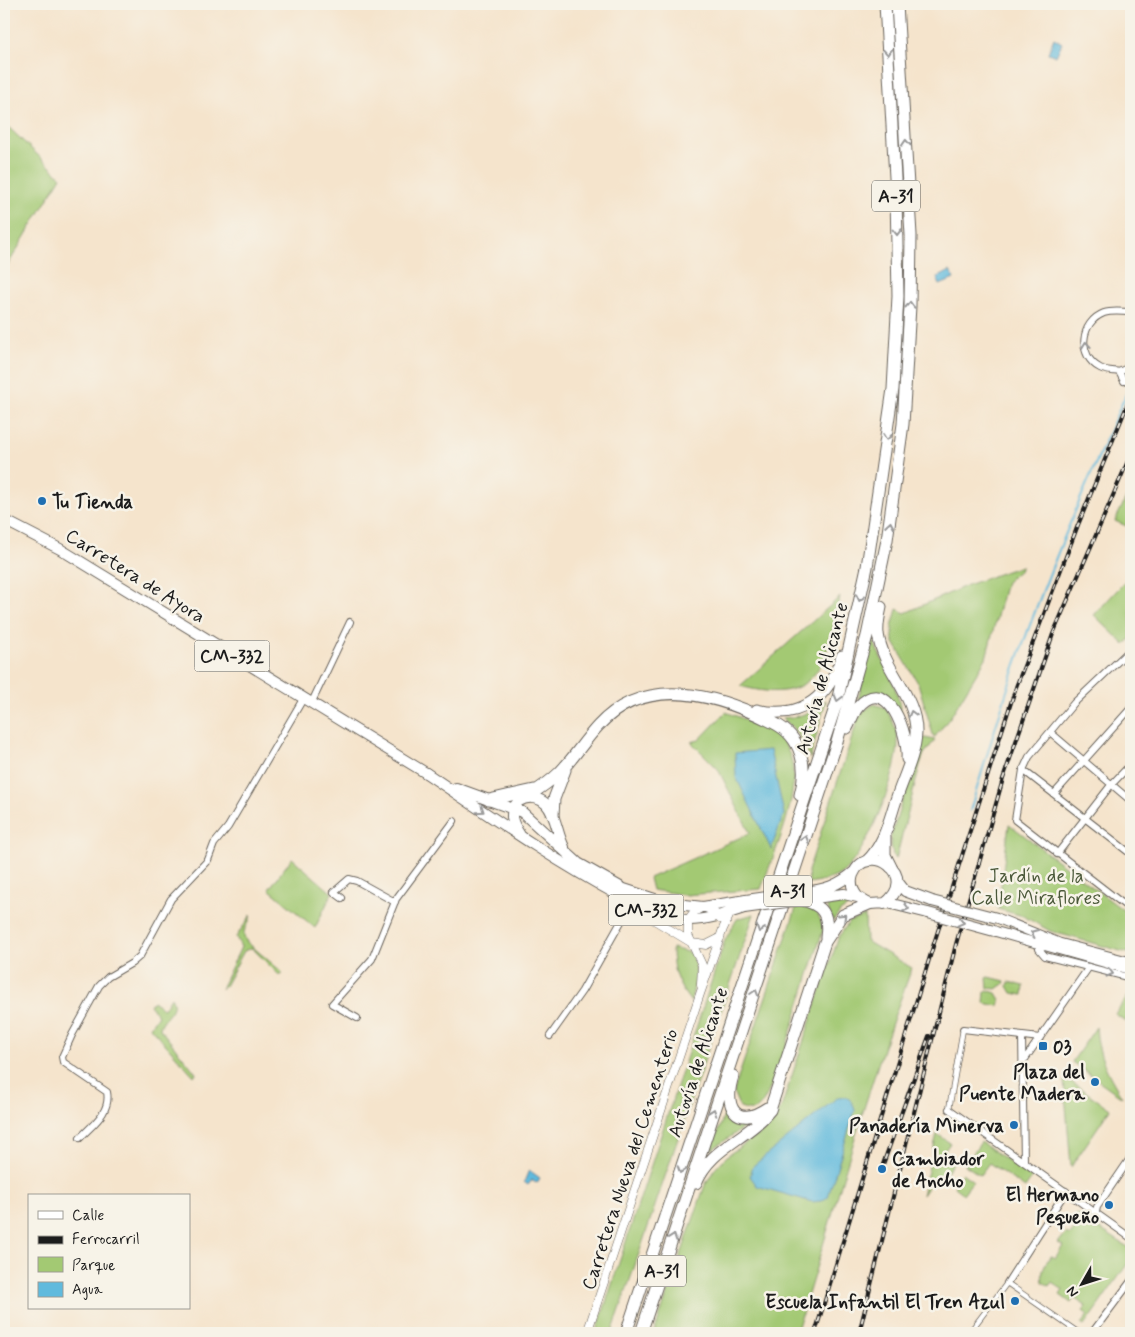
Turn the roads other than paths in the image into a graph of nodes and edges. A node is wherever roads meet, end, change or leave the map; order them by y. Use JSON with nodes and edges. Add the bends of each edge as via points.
{"nodes":[{"id":1,"x":885,"y":4,"type":"edge"},
{"id":2,"x":897,"y":4,"type":"edge"},
{"id":3,"x":1131,"y":312,"type":"edge"},
{"id":4,"x":1131,"y":366,"type":"edge"},
{"id":5,"x":1119,"y":372,"type":"junction"},
{"id":6,"x":1124,"y":381,"type":"dead end"},
{"id":7,"x":5,"y":520,"type":"edge"},
{"id":8,"x":880,"y":573,"type":"junction"},
{"id":9,"x":350,"y":622,"type":"dead end"},
{"id":10,"x":852,"y":633,"type":"junction"},
{"id":11,"x":1130,"y":654,"type":"edge"},
{"id":12,"x":307,"y":702,"type":"junction"},
{"id":13,"x":735,"y":706,"type":"junction"},
{"id":14,"x":1131,"y":708,"type":"edge"},
{"id":15,"x":1050,"y":732,"type":"junction"},
{"id":16,"x":837,"y":742,"type":"junction"},
{"id":17,"x":570,"y":760,"type":"junction"},
{"id":18,"x":1083,"y":761,"type":"junction"},
{"id":19,"x":1131,"y":764,"type":"edge"},
{"id":20,"x":1023,"y":770,"type":"junction"},
{"id":21,"x":426,"y":773,"type":"junction"},
{"id":22,"x":904,"y":778,"type":"junction"},
{"id":23,"x":1111,"y":785,"type":"junction"},
{"id":24,"x":538,"y":789,"type":"junction"},
{"id":25,"x":1054,"y":794,"type":"junction"},
{"id":26,"x":528,"y":796,"type":"junction"},
{"id":27,"x":489,"y":800,"type":"junction"},
{"id":28,"x":1131,"y":801,"type":"edge"},
{"id":29,"x":514,"y":807,"type":"junction"},
{"id":30,"x":553,"y":815,"type":"junction"},
{"id":31,"x":1085,"y":818,"type":"junction"},
{"id":32,"x":454,"y":821,"type":"dead end"},
{"id":33,"x":544,"y":830,"type":"junction"},
{"id":34,"x":792,"y":833,"type":"junction"},
{"id":35,"x":886,"y":833,"type":"junction"},
{"id":36,"x":520,"y":836,"type":"junction"},
{"id":37,"x":1057,"y":854,"type":"junction"},
{"id":38,"x":1131,"y":854,"type":"edge"},
{"id":39,"x":572,"y":858,"type":"junction"},
{"id":40,"x":867,"y":861,"type":"junction"},
{"id":41,"x":891,"y":867,"type":"junction"},
{"id":42,"x":856,"y":870,"type":"junction"},
{"id":43,"x":898,"y":882,"type":"junction"},
{"id":44,"x":607,"y":889,"type":"junction"},
{"id":45,"x":802,"y":896,"type":"junction"},
{"id":46,"x":858,"y":897,"type":"junction"},
{"id":47,"x":342,"y":898,"type":"dead end"},
{"id":48,"x":1131,"y":900,"type":"edge"},
{"id":49,"x":395,"y":902,"type":"junction"},
{"id":50,"x":745,"y":904,"type":"junction"},
{"id":51,"x":869,"y":904,"type":"junction"},
{"id":52,"x":884,"y":904,"type":"junction"},
{"id":53,"x":703,"y":907,"type":"junction"},
{"id":54,"x":1129,"y":908,"type":"edge"},
{"id":55,"x":731,"y":912,"type":"junction"},
{"id":56,"x":718,"y":916,"type":"junction"},
{"id":57,"x":997,"y":918,"type":"joint"},
{"id":58,"x":622,"y":920,"type":"dead end"},
{"id":59,"x":688,"y":920,"type":"junction"},
{"id":60,"x":994,"y":931,"type":"joint"},
{"id":61,"x":722,"y":934,"type":"junction"},
{"id":62,"x":826,"y":942,"type":"junction"},
{"id":63,"x":692,"y":943,"type":"junction"},
{"id":64,"x":1039,"y":945,"type":"junction"},
{"id":65,"x":1131,"y":962,"type":"edge"},
{"id":66,"x":1089,"y":968,"type":"junction"},
{"id":67,"x":1131,"y":970,"type":"edge"},
{"id":68,"x":1131,"y":978,"type":"edge"},
{"id":69,"x":700,"y":994,"type":"junction"},
{"id":70,"x":357,"y":1018,"type":"dead end"},
{"id":71,"x":963,"y":1029,"type":"joint"},
{"id":72,"x":550,"y":1036,"type":"dead end"},
{"id":73,"x":1022,"y":1036,"type":"junction"},
{"id":74,"x":1040,"y":1038,"type":"junction"},
{"id":75,"x":740,"y":1040,"type":"junction"},
{"id":76,"x":1022,"y":1063,"type":"junction"},
{"id":77,"x":771,"y":1106,"type":"junction"},
{"id":78,"x":949,"y":1109,"type":"joint"},
{"id":79,"x":80,"y":1138,"type":"dead end"},
{"id":80,"x":1131,"y":1157,"type":"edge"},
{"id":81,"x":1024,"y":1162,"type":"junction"},
{"id":82,"x":1066,"y":1191,"type":"junction"},
{"id":83,"x":683,"y":1208,"type":"junction"},
{"id":84,"x":1096,"y":1212,"type":"junction"},
{"id":85,"x":1131,"y":1238,"type":"edge"},
{"id":86,"x":1131,"y":1281,"type":"edge"},
{"id":87,"x":1006,"y":1283,"type":"junction"},
{"id":88,"x":588,"y":1333,"type":"edge"},
{"id":89,"x":626,"y":1333,"type":"edge"},
{"id":90,"x":641,"y":1333,"type":"edge"},
{"id":91,"x":969,"y":1333,"type":"edge"},
{"id":92,"x":1079,"y":1333,"type":"edge"},
{"id":93,"x":1092,"y":1333,"type":"edge"}],
"edges":[{"from":1,"to":10,"type":"highway","name":"Autovía de Alicante","number":"A-31","one_way":true,"via":[[898,234],[896,348],[875,524]]},
{"from":8,"to":2,"type":"highway","name":"Autovía de Alicante","number":"A-31","one_way":true,"via":[[900,452],[910,306],[911,235]]},
{"from":5,"to":3,"type":"street","one_way":true,"via":[[1105,370],[1091,362],[1084,341],[1086,330],[1097,317],[1112,311]]},
{"from":4,"to":5,"type":"street"},
{"from":5,"to":6,"type":"street"},
{"from":7,"to":12,"type":"main road","name":"Carretera de Ayora","number":"CM-332","via":[[60,549]]},
{"from":8,"to":16,"type":"highway","name":"Autovía de Alicante","number":"A-31","via":[[867,636]]},
{"from":22,"to":8,"type":"highway","one_way":true,"via":[[916,732],[912,710],[879,642],[877,631],[884,590]]},
{"from":9,"to":12,"type":"street"},
{"from":10,"to":13,"type":"highway","via":[[829,685],[805,707],[768,713]]},
{"from":10,"to":34,"type":"highway","name":"Autovía de Alicante","number":"A-31","one_way":true,"via":[[837,702]]},
{"from":11,"to":15,"type":"street","via":[[1080,697]]},
{"from":12,"to":21,"type":"main road","name":"Carretera de Ayora","number":"CM-332"},
{"from":12,"to":79,"type":"street","via":[[225,833],[214,844],[208,860],[171,899],[140,956],[99,986],[72,1035],[62,1057],[63,1062],[107,1092],[108,1100],[107,1108]]},
{"from":13,"to":17,"type":"highway","via":[[691,694],[641,697],[607,717]]},
{"from":13,"to":34,"type":"highway","via":[[780,726],[800,750],[804,771]]},
{"from":14,"to":18,"type":"street"},
{"from":15,"to":18,"type":"street"},
{"from":15,"to":20,"type":"street","via":[[1029,757]]},
{"from":16,"to":22,"type":"highway","via":[[858,706],[868,700],[882,699],[894,710],[905,734]]},
{"from":75,"to":16,"type":"highway","name":"Autovía de Alicante","number":"A-31","one_way":true},
{"from":17,"to":24,"type":"highway"},
{"from":17,"to":30,"type":"highway","via":[[557,790]]},
{"from":18,"to":23,"type":"street"},
{"from":18,"to":25,"type":"street"},
{"from":19,"to":23,"type":"street"},
{"from":20,"to":25,"type":"street"},
{"from":20,"to":37,"type":"street","via":[[1015,820]]},
{"from":21,"to":27,"type":"main road"},
{"from":21,"to":36,"type":"main road","one_way":true},
{"from":22,"to":35,"type":"highway"},
{"from":23,"to":28,"type":"street"},
{"from":23,"to":31,"type":"street"},
{"from":24,"to":26,"type":"highway"},
{"from":24,"to":27,"type":"highway"},
{"from":25,"to":31,"type":"street"},
{"from":26,"to":29,"type":"main road"},
{"from":26,"to":30,"type":"main road","via":[[542,800]]},
{"from":27,"to":29,"type":"main road"},
{"from":29,"to":33,"type":"main road"},
{"from":29,"to":36,"type":"main road","via":[[512,819]]},
{"from":30,"to":33,"type":"main road"},
{"from":30,"to":39,"type":"main road","via":[[560,839]]},
{"from":31,"to":37,"type":"street"},
{"from":31,"to":38,"type":"street"},
{"from":32,"to":49,"type":"street"},
{"from":33,"to":36,"type":"main road","via":[[533,836]]},
{"from":33,"to":39,"type":"main road"},
{"from":34,"to":89,"type":"highway","name":"Autovía de Alicante","number":"A-31","one_way":true},
{"from":35,"to":40,"type":"highway"},
{"from":35,"to":41,"type":"highway","via":[[884,849]]},
{"from":36,"to":44,"type":"main road","number":"CM-332"},
{"from":37,"to":54,"type":"street"},
{"from":39,"to":53,"type":"main road","via":[[624,889],[667,903]]},
{"from":40,"to":41,"type":"main road","via":[[879,860]]},
{"from":40,"to":42,"type":"main road"},
{"from":41,"to":43,"type":"main road"},
{"from":42,"to":45,"type":"main road","via":[[828,889]]},
{"from":42,"to":46,"type":"main road","via":[[852,880]]},
{"from":43,"to":52,"type":"main road"},
{"from":43,"to":57,"type":"main road","bridge":true,"via":[[905,892]]},
{"from":44,"to":59,"type":"main road","number":"CM-332","via":[[657,914]]},
{"from":44,"to":63,"type":"street"},
{"from":45,"to":46,"type":"main road","number":"A-31","via":[[836,894]]},
{"from":45,"to":50,"type":"main road","number":"A-31","bridge":true},
{"from":45,"to":62,"type":"highway","via":[[826,916]]},
{"from":46,"to":51,"type":"main road","number":"A-31"},
{"from":47,"to":49,"type":"street","via":[[334,892],[349,879]]},
{"from":48,"to":54,"type":"street"},
{"from":49,"to":70,"type":"street","via":[[372,959],[332,1004]]},
{"from":50,"to":53,"type":"main road"},
{"from":50,"to":55,"type":"main road","number":"A-31"},
{"from":51,"to":52,"type":"main road"},
{"from":62,"to":51,"type":"highway","one_way":true,"via":[[843,915]]},
{"from":52,"to":60,"type":"main road","one_way":true,"bridge":true},
{"from":53,"to":56,"type":"street"},
{"from":53,"to":59,"type":"street"},
{"from":55,"to":56,"type":"main road","number":"A-31"},
{"from":55,"to":61,"type":"street","name":"Carretera Nueva del Cementerio"},
{"from":56,"to":59,"type":"main road","number":"A-31"},
{"from":56,"to":61,"type":"street"},
{"from":65,"to":57,"type":"main road","one_way":true,"via":[[1059,943]]},
{"from":58,"to":72,"type":"street","via":[[582,991]]},
{"from":59,"to":63,"type":"street","name":"Carretera Nueva del Cementerio","via":[[687,930]]},
{"from":60,"to":64,"type":"main road"},
{"from":61,"to":63,"type":"street","via":[[706,945]]},
{"from":61,"to":69,"type":"street","name":"Carretera Nueva del Cementerio"},
{"from":62,"to":77,"type":"highway"},
{"from":63,"to":69,"type":"street","name":"Carretera Nueva del Cementerio","via":[[702,965]]},
{"from":64,"to":66,"type":"street","via":[[1045,956]]},
{"from":64,"to":67,"type":"main road"},
{"from":66,"to":68,"type":"street","one_way":true},
{"from":66,"to":74,"type":"street"},
{"from":69,"to":88,"type":"street","name":"Carretera Nueva del Cementerio"},
{"from":71,"to":73,"type":"street"},
{"from":71,"to":78,"type":"street"},
{"from":73,"to":74,"type":"street"},
{"from":73,"to":76,"type":"street"},
{"from":74,"to":76,"type":"street"},
{"from":75,"to":77,"type":"highway","via":[[730,1085],[730,1105],[739,1115],[746,1117]]},
{"from":83,"to":75,"type":"highway","name":"Autovía de Alicante","number":"A-31","one_way":true},
{"from":76,"to":81,"type":"street"},
{"from":77,"to":83,"type":"highway","via":[[759,1124],[718,1151],[705,1165]]},
{"from":78,"to":81,"type":"street"},
{"from":80,"to":84,"type":"street"},
{"from":81,"to":82,"type":"street"},
{"from":82,"to":84,"type":"street"},
{"from":82,"to":87,"type":"street"},
{"from":90,"to":83,"type":"highway","name":"Autovía de Alicante","number":"A-31","one_way":true},
{"from":84,"to":85,"type":"street"},
{"from":86,"to":93,"type":"street"},
{"from":87,"to":91,"type":"street"},
{"from":87,"to":92,"type":"street"}]}
